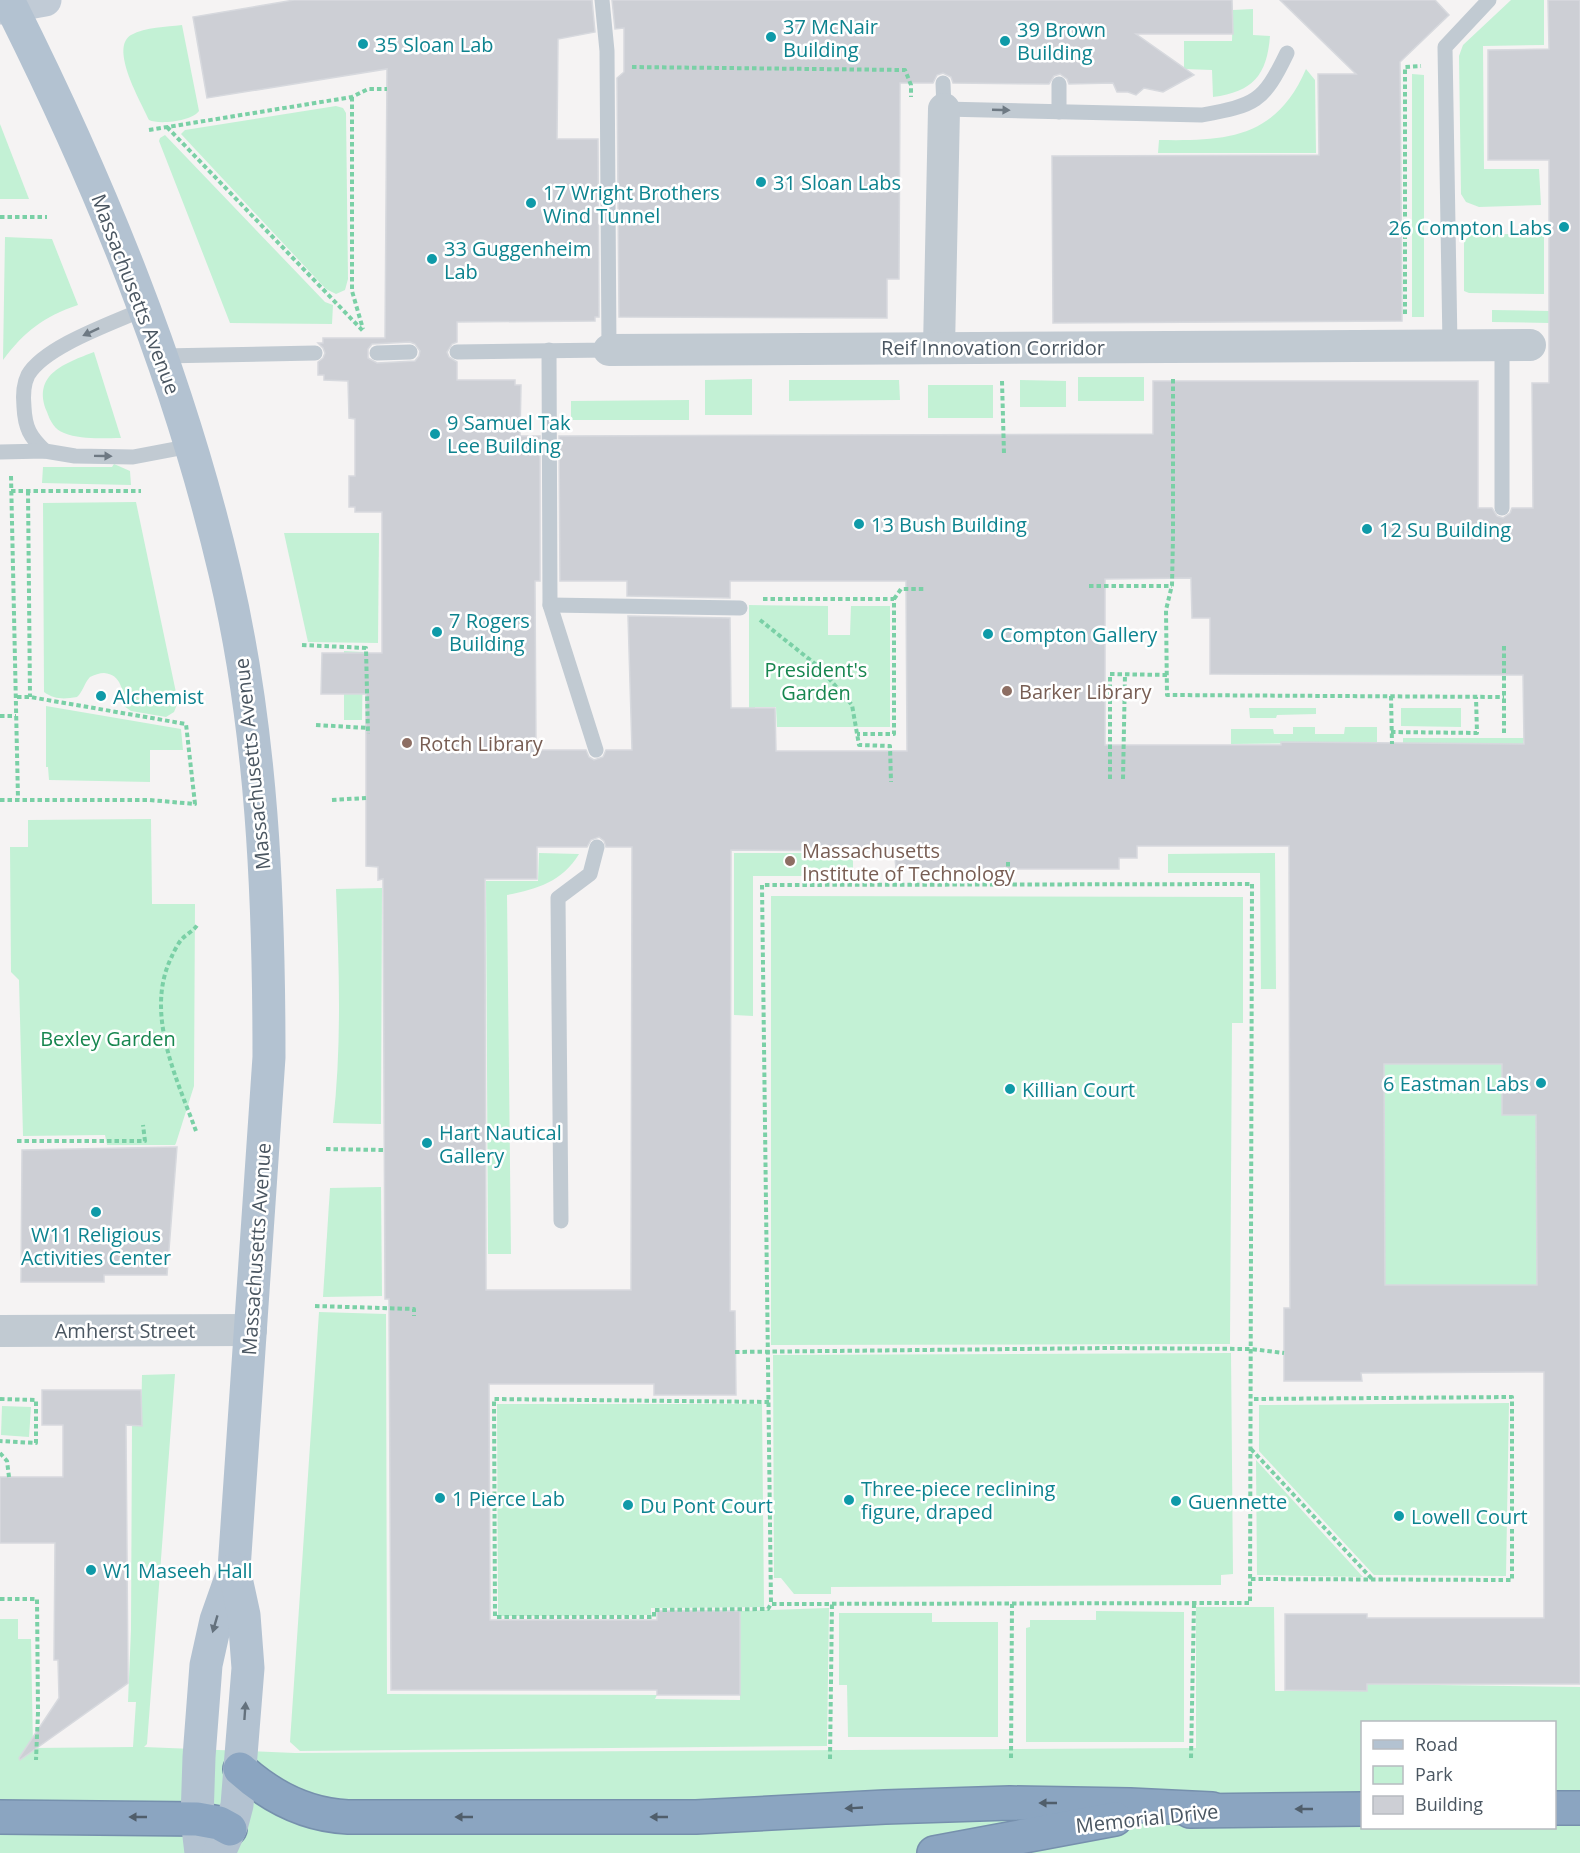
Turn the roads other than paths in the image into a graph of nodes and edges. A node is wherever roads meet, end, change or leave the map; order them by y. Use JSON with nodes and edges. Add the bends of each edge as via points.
{"nodes":[{"id":1,"x":45,"y":0,"type":"edge"},
{"id":2,"x":602,"y":0,"type":"edge"},
{"id":3,"x":1489,"y":0,"type":"edge"},
{"id":4,"x":6,"y":4,"type":"edge"},
{"id":5,"x":1287,"y":53,"type":"dead end"},
{"id":6,"x":1059,"y":84,"type":"dead end"},
{"id":7,"x":943,"y":96,"type":"joint"},
{"id":8,"x":1059,"y":112,"type":"junction"},
{"id":9,"x":144,"y":309,"type":"junction"},
{"id":10,"x":1450,"y":345,"type":"junction"},
{"id":11,"x":1516,"y":345,"type":"joint"},
{"id":12,"x":939,"y":348,"type":"junction"},
{"id":13,"x":549,"y":350,"type":"junction"},
{"id":14,"x":609,"y":350,"type":"junction"},
{"id":15,"x":403,"y":352,"type":"road end"},
{"id":16,"x":457,"y":352,"type":"dead end"},
{"id":17,"x":315,"y":353,"type":"dead end"},
{"id":18,"x":377,"y":353,"type":"dead end"},
{"id":19,"x":161,"y":356,"type":"junction"},
{"id":20,"x":191,"y":446,"type":"junction"},
{"id":21,"x":45,"y":451,"type":"junction"},
{"id":22,"x":0,"y":452,"type":"edge"},
{"id":23,"x":1502,"y":508,"type":"dead end"},
{"id":24,"x":550,"y":605,"type":"junction"},
{"id":25,"x":740,"y":608,"type":"road end"},
{"id":26,"x":596,"y":750,"type":"dead end"},
{"id":27,"x":597,"y":847,"type":"dead end"},
{"id":28,"x":561,"y":1221,"type":"dead end"},
{"id":29,"x":0,"y":1330,"type":"edge"},
{"id":30,"x":251,"y":1330,"type":"junction"},
{"id":31,"x":234,"y":1569,"type":"junction"},
{"id":32,"x":240,"y":1769,"type":"junction"},
{"id":33,"x":1556,"y":1808,"type":"edge"},
{"id":34,"x":1580,"y":1808,"type":"edge"},
{"id":35,"x":1212,"y":1809,"type":"junction"},
{"id":36,"x":1361,"y":1809,"type":"edge"},
{"id":37,"x":0,"y":1817,"type":"edge"},
{"id":38,"x":211,"y":1842,"type":"edge"},
{"id":39,"x":934,"y":1853,"type":"edge"}],
"edges":[{"from":1,"to":4,"type":"main road"},
{"from":2,"to":14,"type":"lane","via":[[607,67]]},
{"from":3,"to":10,"type":"lane","via":[[1445,47]]},
{"from":4,"to":9,"type":"main road","name":"Massachusetts Avenue","via":[[76,143]]},
{"from":5,"to":8,"type":"lane","via":[[1262,96],[1239,108],[1202,115]]},
{"from":6,"to":8,"type":"lane"},
{"from":7,"to":8,"type":"lane","one_way":true},
{"from":7,"to":12,"type":"street"},
{"from":9,"to":19,"type":"main road","name":"Massachusetts Avenue"},
{"from":9,"to":21,"type":"lane","one_way":true,"via":[[68,343],[41,360],[28,376],[24,391],[27,428]]},
{"from":10,"to":11,"type":"street","name":"Reif Innovation Corridor"},
{"from":10,"to":12,"type":"street","name":"Reif Innovation Corridor"},
{"from":11,"to":23,"type":"lane"},
{"from":12,"to":14,"type":"street","name":"Reif Innovation Corridor"},
{"from":13,"to":14,"type":"lane","name":"Reif Innovation Corridor"},
{"from":13,"to":16,"type":"lane","name":"Reif Innovation Corridor"},
{"from":13,"to":24,"type":"lane"},
{"from":15,"to":18,"type":"lane"},
{"from":17,"to":19,"type":"lane"},
{"from":19,"to":20,"type":"main road","name":"Massachusetts Avenue"},
{"from":21,"to":20,"type":"lane","one_way":true,"via":[[133,457]]},
{"from":20,"to":30,"type":"main road","name":"Massachusetts Avenue","via":[[225,573],[253,735],[261,812],[269,1057]]},
{"from":21,"to":22,"type":"lane"},
{"from":24,"to":25,"type":"lane"},
{"from":24,"to":26,"type":"lane"},
{"from":27,"to":28,"type":"lane","via":[[590,874],[558,898]]},
{"from":29,"to":30,"type":"street","name":"Amherst Street"},
{"from":30,"to":31,"type":"main road","name":"Massachusetts Avenue"},
{"from":32,"to":31,"type":"main road","name":"Massachusetts Avenue","one_way":true,"via":[[248,1668],[244,1615]]},
{"from":31,"to":38,"type":"main road","name":"Massachusetts Avenue","one_way":true,"via":[[206,1665],[199,1757]]},
{"from":35,"to":32,"type":"highway","one_way":true,"via":[[1010,1803],[696,1817],[337,1816],[287,1802]]},
{"from":32,"to":38,"type":"main road","name":"Massachusetts Avenue","via":[[237,1805]]},
{"from":33,"to":34,"type":"highway"},
{"from":36,"to":35,"type":"highway","name":"Memorial Drive","one_way":true},
{"from":35,"to":39,"type":"highway","name":"Memorial Drive","via":[[1145,1814]]},
{"from":38,"to":37,"type":"highway","one_way":true,"via":[[143,1817]]}]}
